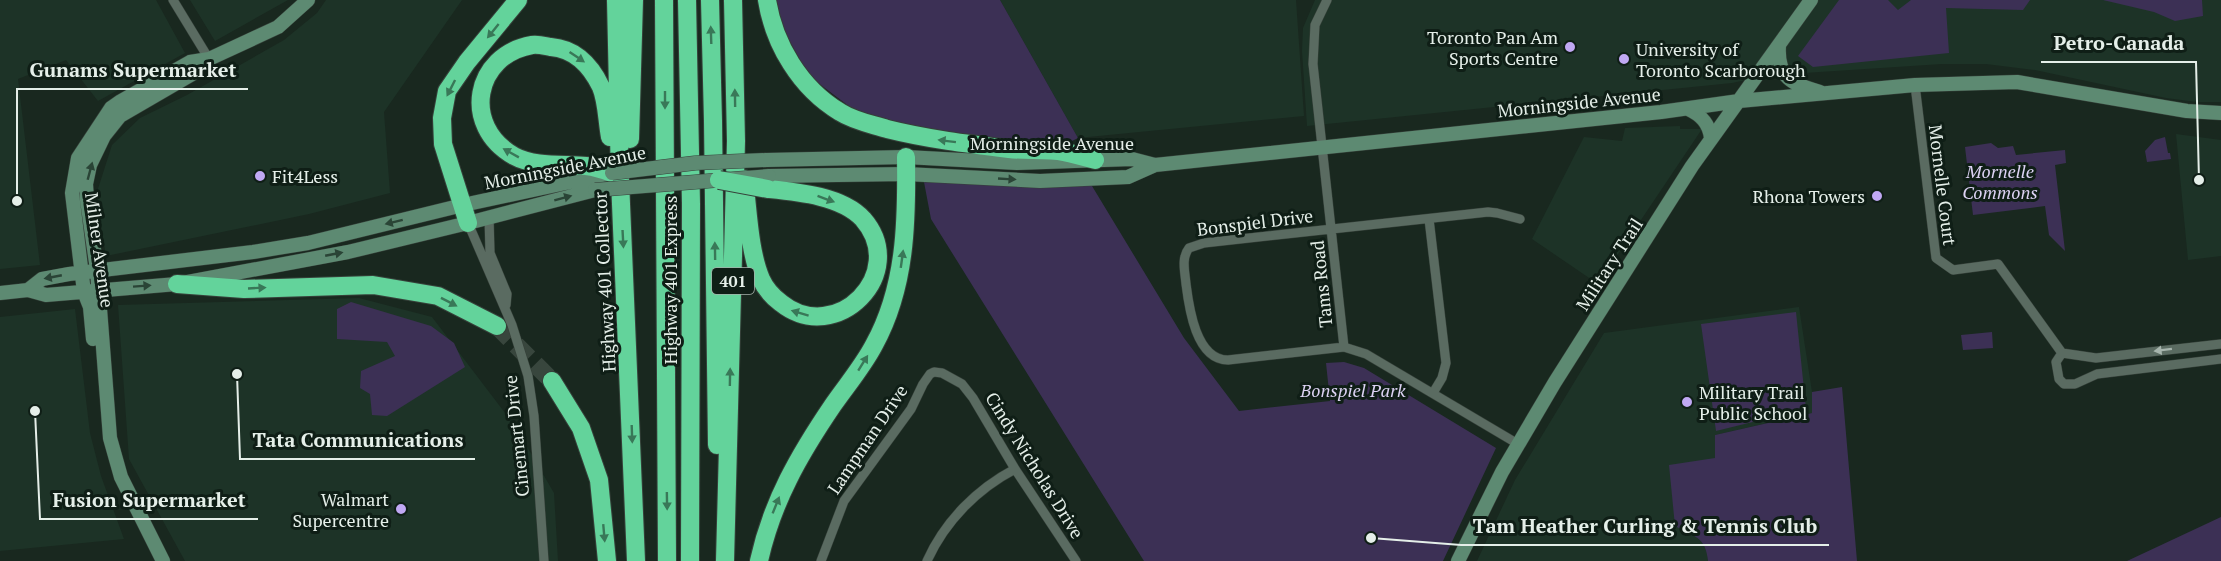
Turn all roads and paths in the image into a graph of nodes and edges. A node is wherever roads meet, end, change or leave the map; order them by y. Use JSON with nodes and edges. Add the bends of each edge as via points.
{"nodes":[{"id":1,"x":173,"y":0,"type":"edge"},
{"id":2,"x":308,"y":0,"type":"edge"},
{"id":3,"x":519,"y":0,"type":"edge"},
{"id":4,"x":616,"y":0,"type":"edge"},
{"id":5,"x":634,"y":0,"type":"edge"},
{"id":6,"x":664,"y":0,"type":"edge"},
{"id":7,"x":687,"y":0,"type":"edge"},
{"id":8,"x":710,"y":0,"type":"edge"},
{"id":9,"x":733,"y":0,"type":"edge"},
{"id":10,"x":767,"y":0,"type":"edge"},
{"id":11,"x":1327,"y":0,"type":"edge"},
{"id":12,"x":1811,"y":0,"type":"edge"},
{"id":13,"x":1779,"y":44,"type":"junction"},
{"id":14,"x":209,"y":59,"type":"junction"},
{"id":15,"x":1915,"y":86,"type":"junction"},
{"id":16,"x":1824,"y":93,"type":"junction"},
{"id":17,"x":1739,"y":101,"type":"junction"},
{"id":18,"x":1688,"y":108,"type":"junction"},
{"id":19,"x":2221,"y":113,"type":"edge"},
{"id":20,"x":1711,"y":138,"type":"junction"},
{"id":21,"x":736,"y":141,"type":"junction"},
{"id":22,"x":1323,"y":147,"type":"junction"},
{"id":23,"x":1095,"y":160,"type":"junction"},
{"id":24,"x":1155,"y":165,"type":"junction"},
{"id":25,"x":906,"y":166,"type":"junction"},
{"id":26,"x":602,"y":177,"type":"junction"},
{"id":27,"x":719,"y":180,"type":"joint"},
{"id":28,"x":769,"y":183,"type":"junction"},
{"id":29,"x":463,"y":205,"type":"junction"},
{"id":30,"x":489,"y":217,"type":"junction"},
{"id":31,"x":1429,"y":219,"type":"junction"},
{"id":32,"x":1520,"y":219,"type":"dead end"},
{"id":33,"x":468,"y":223,"type":"junction"},
{"id":34,"x":1332,"y":230,"type":"junction"},
{"id":35,"x":97,"y":270,"type":"junction"},
{"id":36,"x":82,"y":273,"type":"junction"},
{"id":37,"x":177,"y":284,"type":"junction"},
{"id":38,"x":28,"y":290,"type":"junction"},
{"id":39,"x":99,"y":290,"type":"junction"},
{"id":40,"x":84,"y":292,"type":"junction"},
{"id":41,"x":0,"y":293,"type":"edge"},
{"id":42,"x":502,"y":318,"type":"junction"},
{"id":43,"x":2221,"y":344,"type":"edge"},
{"id":44,"x":1344,"y":347,"type":"junction"},
{"id":45,"x":2062,"y":353,"type":"junction"},
{"id":46,"x":2221,"y":359,"type":"edge"},
{"id":47,"x":934,"y":372,"type":"joint"},
{"id":48,"x":552,"y":381,"type":"tunnel mouth"},
{"id":49,"x":1433,"y":393,"type":"junction"},
{"id":50,"x":106,"y":408,"type":"junction"},
{"id":51,"x":1518,"y":444,"type":"junction"},
{"id":52,"x":1015,"y":469,"type":"junction"},
{"id":53,"x":163,"y":561,"type":"edge"},
{"id":54,"x":544,"y":561,"type":"edge"},
{"id":55,"x":607,"y":561,"type":"edge"},
{"id":56,"x":636,"y":561,"type":"edge"},
{"id":57,"x":667,"y":561,"type":"edge"},
{"id":58,"x":690,"y":561,"type":"edge"},
{"id":59,"x":716,"y":561,"type":"edge"},
{"id":60,"x":725,"y":561,"type":"edge"},
{"id":61,"x":759,"y":561,"type":"edge"},
{"id":62,"x":820,"y":561,"type":"edge"},
{"id":63,"x":927,"y":561,"type":"edge"},
{"id":64,"x":1076,"y":561,"type":"edge"},
{"id":65,"x":1458,"y":561,"type":"edge"}],
"edges":[{"from":1,"to":14,"type":"street"},
{"from":2,"to":14,"type":"main road","name":"Milner Avenue","via":[[278,27]]},
{"from":3,"to":29,"type":"highway","one_way":true,"via":[[447,91],[443,144]]},
{"from":4,"to":26,"type":"highway","name":"Highway 401 Collector"},
{"from":5,"to":26,"type":"highway","via":[[630,152]]},
{"from":6,"to":57,"type":"highway","name":"Highway 401 Express","one_way":true},
{"from":7,"to":58,"type":"highway","name":"Highway 401 Express","number":"401"},
{"from":59,"to":8,"type":"highway","one_way":true},
{"from":21,"to":9,"type":"highway","number":"401","one_way":true},
{"from":23,"to":10,"type":"highway","one_way":true,"via":[[1063,152],[920,137],[860,122],[839,112],[791,65],[778,39]]},
{"from":11,"to":22,"type":"street","name":"Tams Road","via":[[1315,25],[1313,64]]},
{"from":12,"to":13,"type":"main road","name":"Military Trail"},
{"from":13,"to":16,"type":"main road","via":[[1778,59],[1784,74]]},
{"from":13,"to":17,"type":"main road","name":"Military Trail"},
{"from":35,"to":14,"type":"main road","name":"Milner Avenue","one_way":true,"via":[[86,184],[104,136],[120,116],[194,73]]},
{"from":14,"to":36,"type":"main road","name":"Milner Avenue","via":[[188,63],[120,101],[111,108],[78,158],[72,193]]},
{"from":15,"to":16,"type":"main road","name":"Morningside Avenue"},
{"from":15,"to":19,"type":"main road","name":"Morningside Avenue","via":[[2017,82],[2187,111]]},
{"from":15,"to":45,"type":"street","name":"Mornelle Court","via":[[1936,258],[1953,270],[1998,264]]},
{"from":16,"to":17,"type":"main road","name":"Morningside Avenue"},
{"from":17,"to":18,"type":"main road","name":"Morningside Avenue"},
{"from":17,"to":20,"type":"main road","name":"Military Trail"},
{"from":18,"to":20,"type":"main road","via":[[1708,124]]},
{"from":18,"to":22,"type":"main road","name":"Morningside Avenue"},
{"from":20,"to":51,"type":"main road","name":"Military Trail"},
{"from":28,"to":21,"type":"highway","one_way":true,"via":[[848,209],[862,218],[871,232],[877,248],[872,283],[849,308],[812,317],[791,311],[773,297],[761,280]]},
{"from":60,"to":21,"type":"highway","number":"401","one_way":true},
{"from":22,"to":24,"type":"main road","name":"Morningside Avenue"},
{"from":22,"to":34,"type":"street","name":"Tams Road"},
{"from":23,"to":24,"type":"main road","name":"Morningside Avenue","via":[[1132,159]]},
{"from":23,"to":25,"type":"main road","name":"Morningside Avenue"},
{"from":25,"to":24,"type":"main road","name":"Morningside Avenue","one_way":true,"via":[[1040,181],[1128,177]]},
{"from":25,"to":26,"type":"main road","name":"Morningside Avenue","bridge":true,"via":[[766,160],[695,163]]},
{"from":25,"to":28,"type":"main road","name":"Morningside Avenue"},
{"from":61,"to":25,"type":"highway","one_way":true,"via":[[765,534],[788,480],[875,344],[887,316],[902,261]]},
{"from":26,"to":26,"type":"highway","one_way":true,"via":[[516,157],[487,132],[480,114],[481,92],[491,70],[510,53],[533,45],[562,48],[588,64],[602,89],[612,152]]},
{"from":26,"to":27,"type":"main road","name":"Morningside Avenue","bridge":true},
{"from":26,"to":29,"type":"main road","name":"Morningside Avenue"},
{"from":30,"to":26,"type":"main road","name":"Morningside Avenue","one_way":true},
{"from":26,"to":56,"type":"highway","name":"Highway 401 Collector","one_way":true},
{"from":27,"to":28,"type":"highway","bridge":true},
{"from":29,"to":33,"type":"highway"},
{"from":29,"to":35,"type":"main road","name":"Morningside Avenue","one_way":true,"via":[[308,243]]},
{"from":30,"to":33,"type":"main road","name":"Morningside Avenue"},
{"from":30,"to":42,"type":"street","name":"Cinemart Drive","via":[[490,253],[507,294]]},
{"from":31,"to":32,"type":"street","name":"Bonspiel Drive","via":[[1488,212]]},
{"from":31,"to":34,"type":"street","name":"Bonspiel Drive"},
{"from":31,"to":49,"type":"street","via":[[1446,363]]},
{"from":37,"to":33,"type":"main road","name":"Morningside Avenue","one_way":true,"via":[[348,252]]},
{"from":33,"to":42,"type":"street","name":"Cinemart Drive"},
{"from":34,"to":44,"type":"street","name":"Tams Road"},
{"from":34,"to":44,"type":"street","name":"Bonspiel Drive","via":[[1195,245],[1185,253],[1184,264],[1191,319],[1214,357],[1228,360]]},
{"from":35,"to":36,"type":"main road","name":"Morningside Avenue"},
{"from":35,"to":39,"type":"main road","name":"Milner Avenue"},
{"from":36,"to":38,"type":"main road","name":"Morningside Avenue","one_way":true,"via":[[42,279]]},
{"from":36,"to":40,"type":"main road","name":"Milner Avenue"},
{"from":39,"to":37,"type":"main road","name":"Morningside Avenue","one_way":true},
{"from":37,"to":42,"type":"highway","one_way":true,"via":[[244,289],[373,285],[438,296]]},
{"from":38,"to":40,"type":"main road","name":"Morningside Avenue","via":[[46,295]]},
{"from":38,"to":41,"type":"main road","name":"Morningside Avenue"},
{"from":39,"to":40,"type":"main road","name":"Morningside Avenue"},
{"from":39,"to":50,"type":"main road","name":"Milner Avenue"},
{"from":40,"to":50,"type":"main road","name":"Milner Avenue","via":[[90,307]]},
{"from":42,"to":54,"type":"street","name":"Cinemart Drive","via":[[524,362],[534,416]]},
{"from":43,"to":45,"type":"street","one_way":true,"via":[[2096,358]]},
{"from":44,"to":49,"type":"street","name":"Bonspiel Drive","via":[[1366,354]]},
{"from":45,"to":46,"type":"street","via":[[2056,362],[2064,384],[2075,384],[2097,374]]},
{"from":47,"to":52,"type":"street","name":"Cindy Nicholas Drive","via":[[962,384]]},
{"from":47,"to":62,"type":"street","name":"Lampman Drive","via":[[844,501]]},
{"from":48,"to":55,"type":"highway","one_way":true,"via":[[581,428],[599,480]]},
{"from":49,"to":51,"type":"street","name":"Bonspiel Drive"},
{"from":50,"to":53,"type":"main road","name":"Milner Avenue","via":[[121,477]]},
{"from":51,"to":65,"type":"main road","name":"Military Trail"},
{"from":52,"to":63,"type":"street","via":[[974,495]]},
{"from":52,"to":64,"type":"street","name":"Cindy Nicholas Drive"}]}
